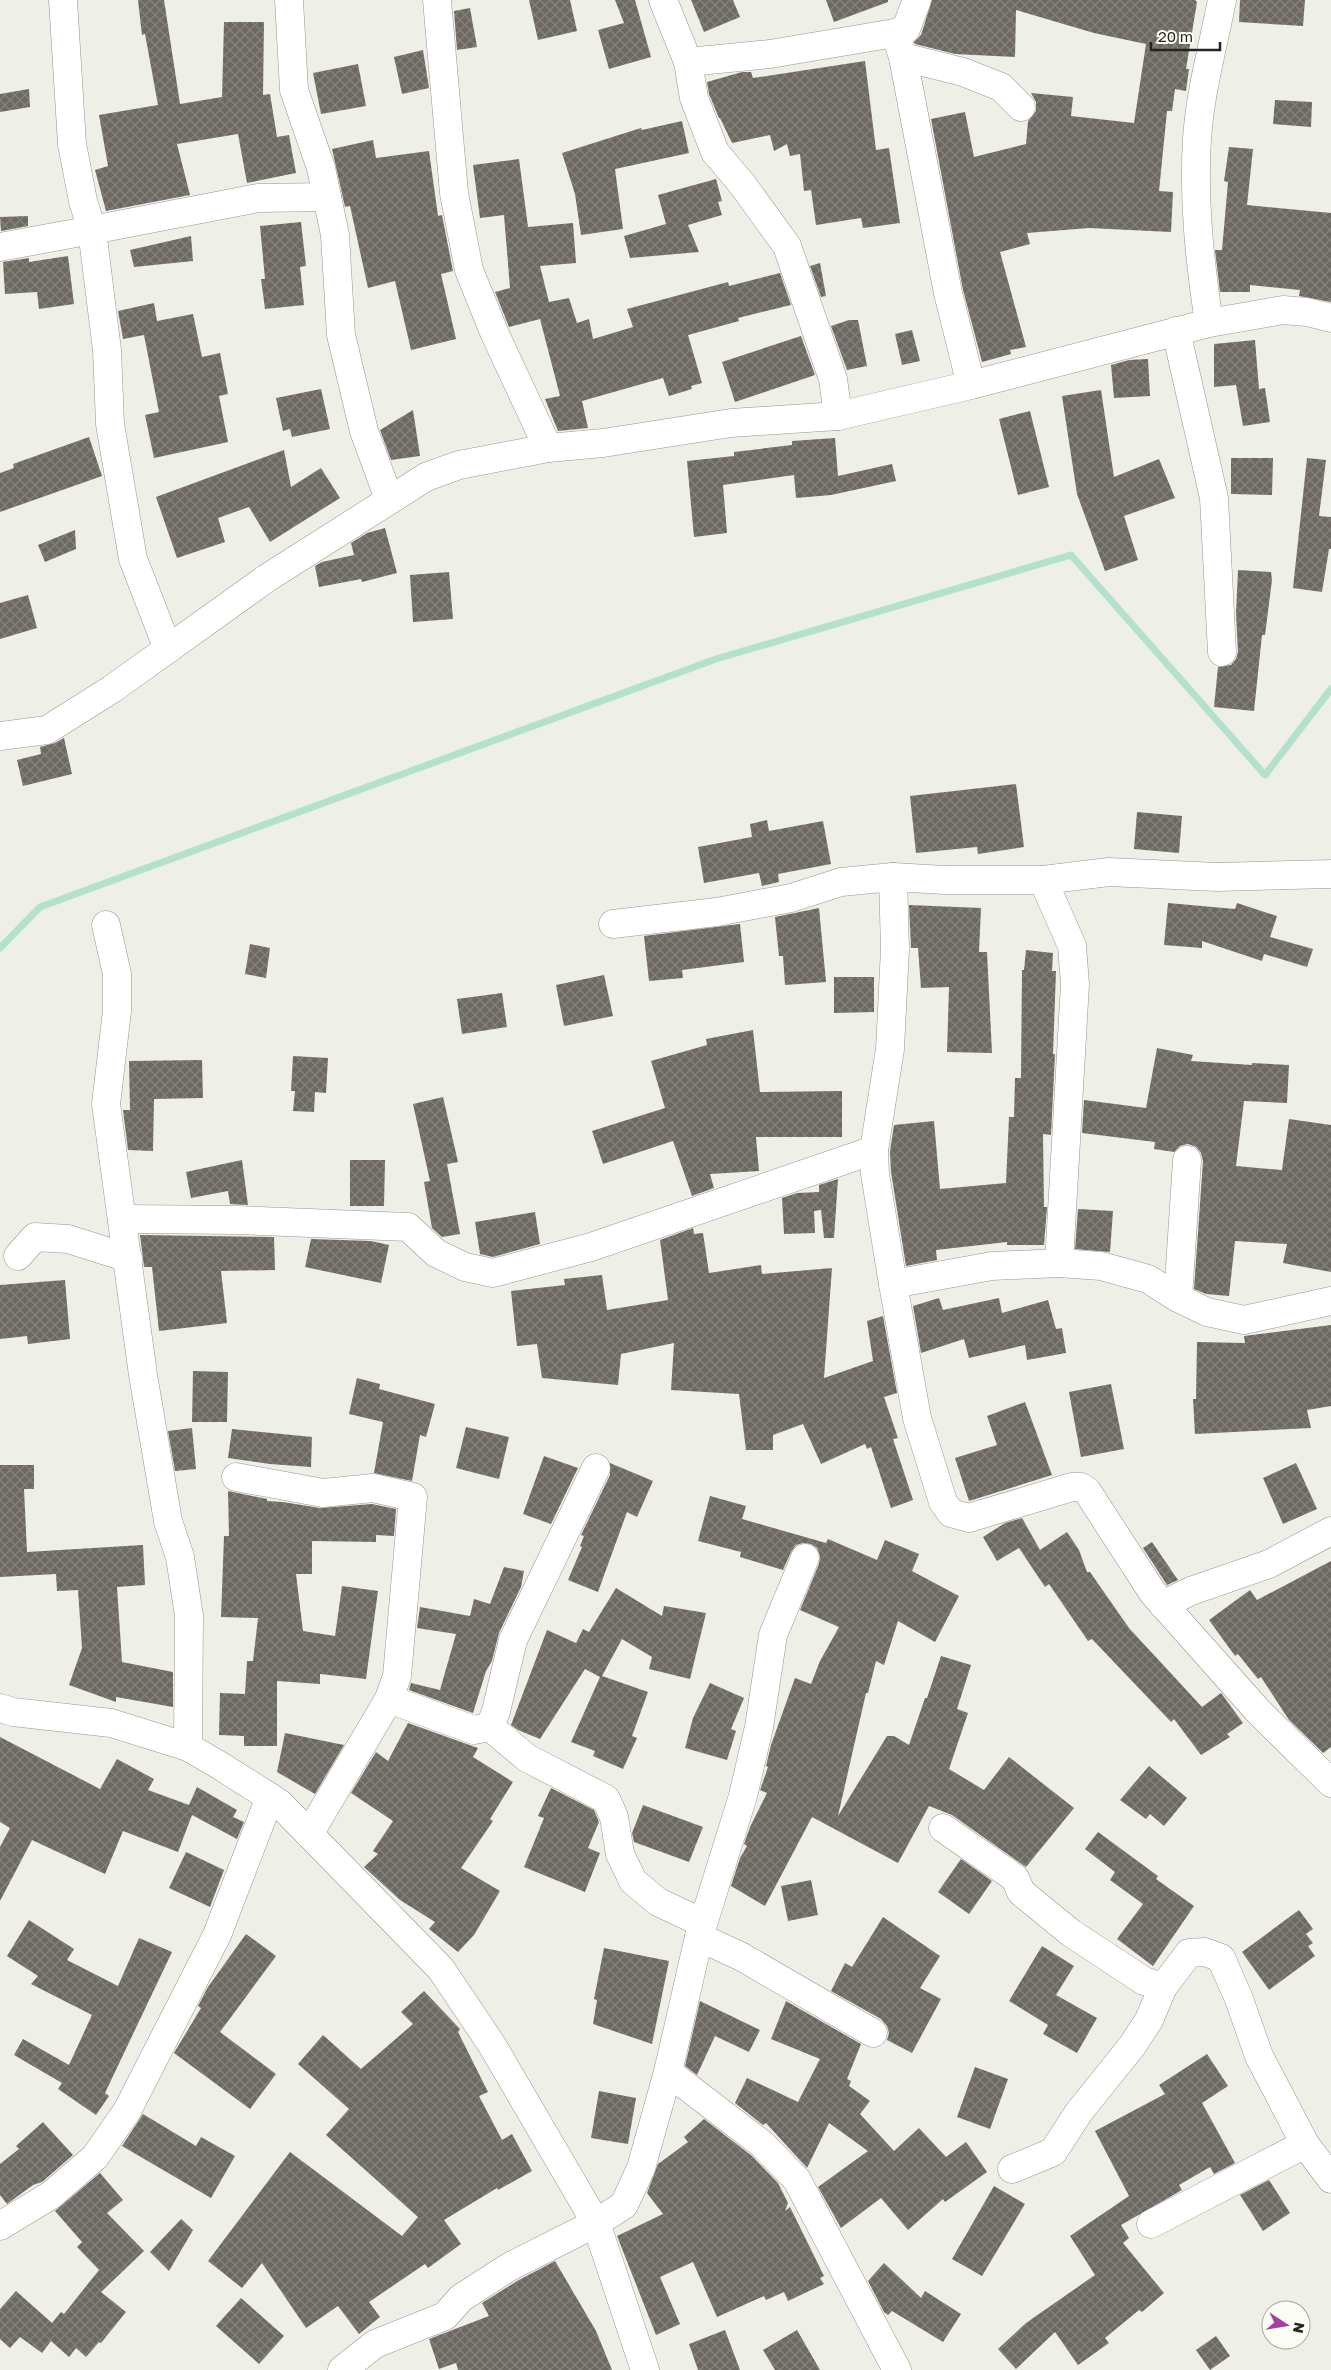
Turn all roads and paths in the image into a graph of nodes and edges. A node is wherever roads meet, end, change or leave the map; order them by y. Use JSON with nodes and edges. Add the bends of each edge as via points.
{"nodes":[{"id":1,"x":63,"y":0,"type":"edge"},
{"id":2,"x":289,"y":0,"type":"edge"},
{"id":3,"x":437,"y":0,"type":"edge"},
{"id":4,"x":663,"y":0,"type":"edge"},
{"id":5,"x":917,"y":0,"type":"edge"},
{"id":6,"x":1222,"y":0,"type":"edge"},
{"id":7,"x":899,"y":45,"type":"junction"},
{"id":8,"x":688,"y":62,"type":"junction"},
{"id":9,"x":1021,"y":107,"type":"dead end"},
{"id":10,"x":326,"y":197,"type":"junction"},
{"id":11,"x":92,"y":230,"type":"junction"},
{"id":12,"x":0,"y":247,"type":"edge"},
{"id":13,"x":1331,"y":318,"type":"edge"},
{"id":14,"x":1210,"y":323,"type":"junction"},
{"id":15,"x":1176,"y":332,"type":"junction"},
{"id":16,"x":971,"y":384,"type":"junction"},
{"id":17,"x":838,"y":416,"type":"junction"},
{"id":18,"x":548,"y":448,"type":"junction"},
{"id":19,"x":390,"y":499,"type":"junction"},
{"id":20,"x":168,"y":649,"type":"junction"},
{"id":21,"x":1222,"y":652,"type":"dead end"},
{"id":22,"x":0,"y":736,"type":"edge"},
{"id":23,"x":1331,"y":874,"type":"edge"},
{"id":24,"x":893,"y":877,"type":"junction"},
{"id":25,"x":1043,"y":880,"type":"junction"},
{"id":26,"x":613,"y":924,"type":"dead end"},
{"id":27,"x":106,"y":925,"type":"dead end"},
{"id":28,"x":874,"y":1150,"type":"junction"},
{"id":29,"x":1187,"y":1160,"type":"dead end"},
{"id":30,"x":122,"y":1220,"type":"junction"},
{"id":31,"x":18,"y":1256,"type":"dead end"},
{"id":32,"x":128,"y":1258,"type":"junction"},
{"id":33,"x":1059,"y":1263,"type":"junction"},
{"id":34,"x":893,"y":1284,"type":"junction"},
{"id":35,"x":1178,"y":1298,"type":"junction"},
{"id":36,"x":1331,"y":1302,"type":"edge"},
{"id":37,"x":596,"y":1468,"type":"dead end"},
{"id":38,"x":236,"y":1477,"type":"dead end"},
{"id":39,"x":1331,"y":1530,"type":"edge"},
{"id":40,"x":804,"y":1558,"type":"dead end"},
{"id":41,"x":1163,"y":1605,"type":"junction"},
{"id":42,"x":389,"y":1700,"type":"junction"},
{"id":43,"x":0,"y":1708,"type":"edge"},
{"id":44,"x":490,"y":1727,"type":"junction"},
{"id":45,"x":188,"y":1747,"type":"junction"},
{"id":46,"x":1331,"y":1783,"type":"edge"},
{"id":47,"x":270,"y":1797,"type":"junction"},
{"id":48,"x":943,"y":1828,"type":"dead end"},
{"id":49,"x":309,"y":1834,"type":"junction"},
{"id":50,"x":701,"y":1930,"type":"junction"},
{"id":51,"x":1162,"y":1987,"type":"junction"},
{"id":52,"x":872,"y":2033,"type":"dead end"},
{"id":53,"x":668,"y":2072,"type":"junction"},
{"id":54,"x":1305,"y":2144,"type":"junction"},
{"id":55,"x":1012,"y":2169,"type":"dead end"},
{"id":56,"x":1331,"y":2179,"type":"edge"},
{"id":57,"x":596,"y":2223,"type":"junction"},
{"id":58,"x":1151,"y":2224,"type":"dead end"},
{"id":59,"x":0,"y":2226,"type":"edge"},
{"id":60,"x":342,"y":2370,"type":"edge"},
{"id":61,"x":645,"y":2370,"type":"edge"},
{"id":62,"x":896,"y":2370,"type":"edge"}],
"edges":[{"from":1,"to":11,"type":"street","via":[[72,144],[82,201]]},
{"from":2,"to":10,"type":"street","via":[[294,90],[321,168]]},
{"from":3,"to":18,"type":"street","via":[[454,193],[469,270]]},
{"from":4,"to":8,"type":"street"},
{"from":5,"to":7,"type":"street"},
{"from":6,"to":14,"type":"street","via":[[1205,75],[1197,140],[1200,262]]},
{"from":7,"to":8,"type":"street"},
{"from":7,"to":9,"type":"street","via":[[1001,87]]},
{"from":7,"to":16,"type":"street","via":[[948,293]]},
{"from":8,"to":17,"type":"street","via":[[694,98],[715,152],[787,246],[833,379]]},
{"from":10,"to":11,"type":"street","via":[[258,198]]},
{"from":10,"to":19,"type":"street","via":[[335,235],[341,335],[364,431]]},
{"from":11,"to":12,"type":"street"},
{"from":11,"to":20,"type":"street","via":[[106,350],[110,424],[133,559]]},
{"from":13,"to":14,"type":"street","via":[[1283,310]]},
{"from":14,"to":15,"type":"street"},
{"from":15,"to":16,"type":"street"},
{"from":15,"to":21,"type":"street","via":[[1214,498]]},
{"from":16,"to":17,"type":"street"},
{"from":17,"to":18,"type":"street","via":[[731,423]]},
{"from":18,"to":19,"type":"street","via":[[459,465],[426,476]]},
{"from":19,"to":20,"type":"street","via":[[267,578]]},
{"from":20,"to":22,"type":"street","via":[[47,730]]},
{"from":23,"to":25,"type":"street","via":[[1217,877],[1109,872]]},
{"from":24,"to":25,"type":"street"},
{"from":24,"to":26,"type":"street","via":[[841,882],[791,898],[717,912]]},
{"from":24,"to":28,"type":"street","via":[[896,949],[890,1049]]},
{"from":25,"to":33,"type":"street","via":[[1072,946],[1075,984]]},
{"from":27,"to":30,"type":"street","via":[[117,974],[117,1011],[106,1104]]},
{"from":28,"to":30,"type":"street","via":[[591,1247],[493,1273],[465,1266],[436,1253],[408,1227],[238,1220]]},
{"from":28,"to":34,"type":"street"},
{"from":29,"to":35,"type":"street"},
{"from":30,"to":32,"type":"street"},
{"from":31,"to":32,"type":"street","via":[[35,1237],[68,1239]]},
{"from":32,"to":45,"type":"street","via":[[143,1375],[168,1521],[180,1557],[189,1616]]},
{"from":33,"to":34,"type":"street","via":[[992,1266]]},
{"from":33,"to":35,"type":"street","via":[[1100,1266],[1148,1279]]},
{"from":34,"to":41,"type":"street","via":[[917,1418],[943,1502],[951,1513],[969,1518],[1081,1487],[1087,1491]]},
{"from":35,"to":36,"type":"street","via":[[1207,1312],[1244,1320]]},
{"from":37,"to":44,"type":"street","via":[[513,1640]]},
{"from":38,"to":42,"type":"street","via":[[323,1493],[373,1488],[413,1497],[397,1676]]},
{"from":39,"to":41,"type":"street","via":[[1269,1564],[1191,1591]]},
{"from":40,"to":50,"type":"street","via":[[774,1635],[759,1727],[743,1796]]},
{"from":41,"to":46,"type":"street","via":[[1258,1711]]},
{"from":42,"to":44,"type":"street","via":[[474,1730]]},
{"from":42,"to":49,"type":"street"},
{"from":43,"to":45,"type":"street","via":[[111,1723]]},
{"from":44,"to":50,"type":"street","via":[[528,1758],[606,1799],[614,1817],[620,1854],[633,1881]]},
{"from":45,"to":47,"type":"street"},
{"from":47,"to":49,"type":"street"},
{"from":47,"to":59,"type":"street","via":[[217,1935],[127,2111],[95,2157],[51,2195]]},
{"from":48,"to":51,"type":"street","via":[[1015,1878],[1021,1892],[1072,1933],[1144,1981]]},
{"from":49,"to":57,"type":"street","via":[[441,1969],[492,2045]]},
{"from":50,"to":52,"type":"street"},
{"from":50,"to":53,"type":"street"},
{"from":51,"to":54,"type":"street","via":[[1189,1953],[1205,1952],[1221,1958],[1259,2056]]},
{"from":51,"to":55,"type":"street","via":[[1149,2020],[1132,2046],[1079,2112],[1053,2152]]},
{"from":53,"to":57,"type":"street","via":[[641,2168],[624,2205]]},
{"from":53,"to":62,"type":"street","via":[[762,2144],[797,2180]]},
{"from":54,"to":56,"type":"street"},
{"from":54,"to":58,"type":"street"},
{"from":57,"to":60,"type":"street","via":[[509,2267],[461,2298],[445,2316],[375,2344]]},
{"from":57,"to":61,"type":"street"}]}
